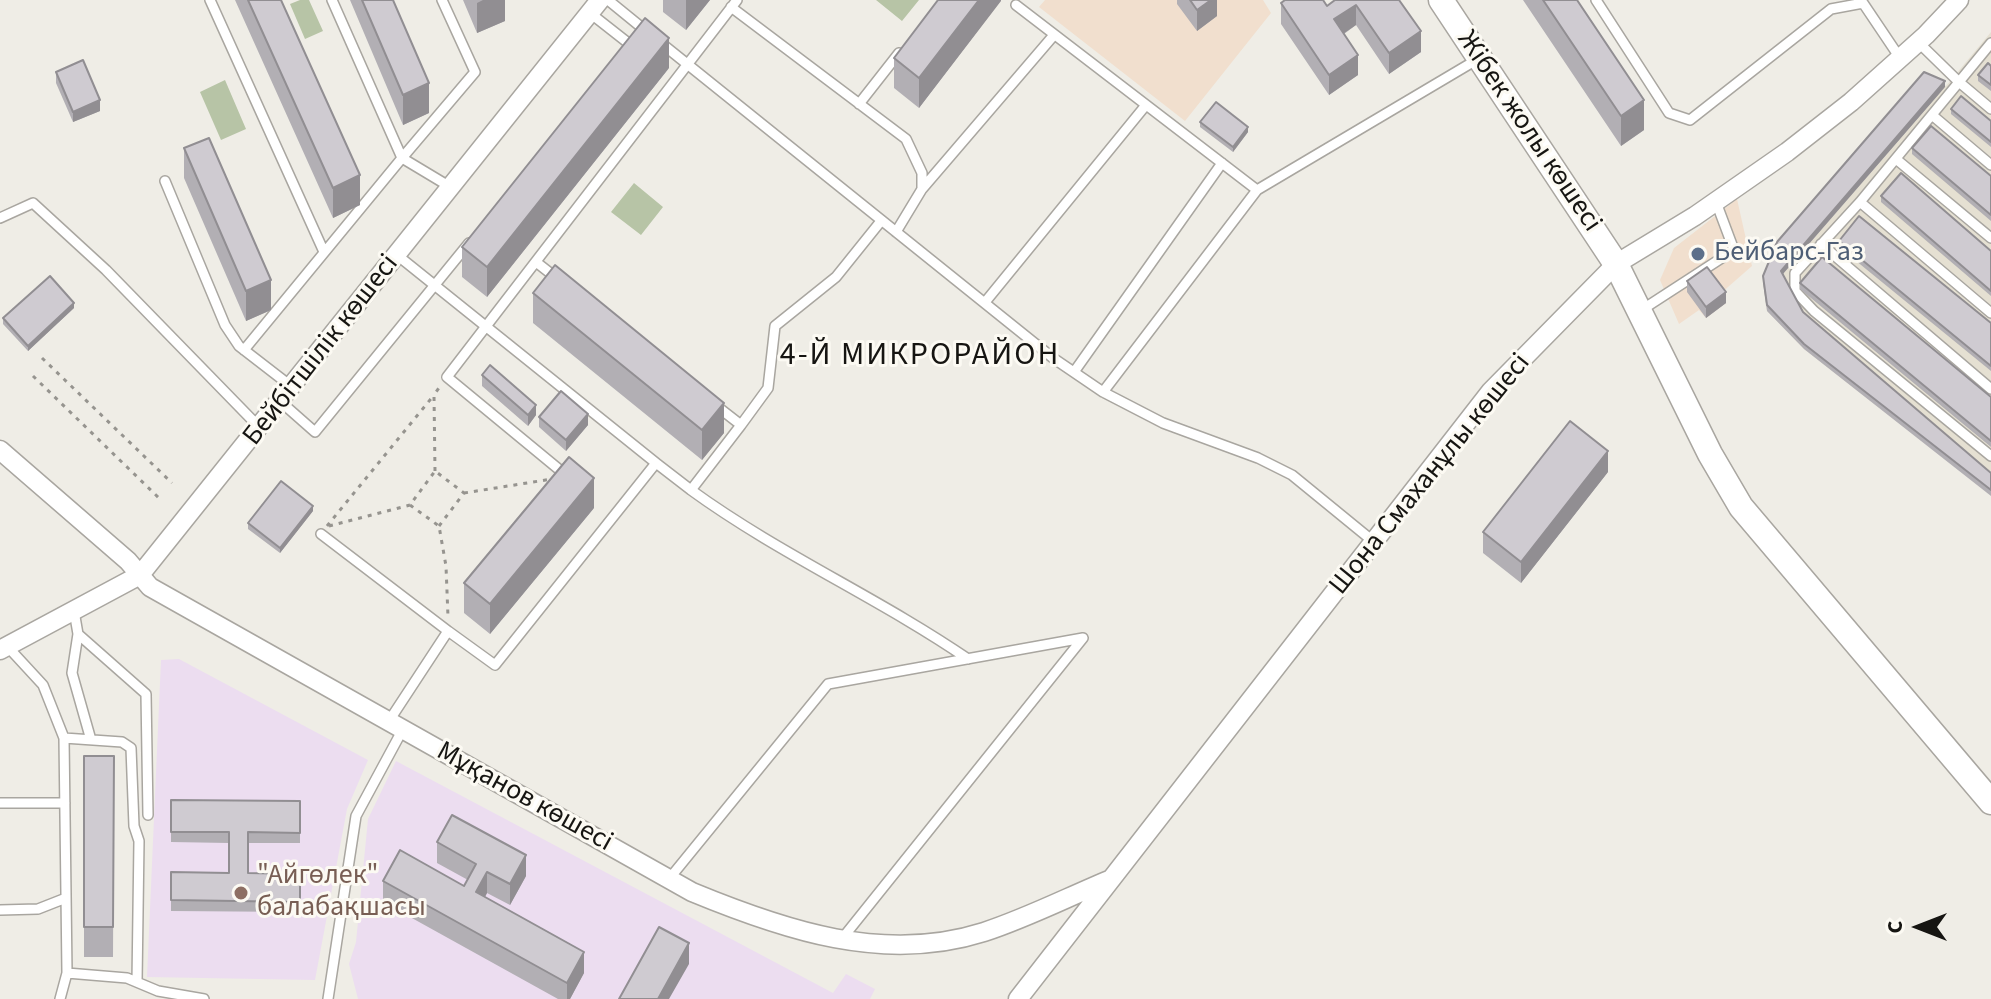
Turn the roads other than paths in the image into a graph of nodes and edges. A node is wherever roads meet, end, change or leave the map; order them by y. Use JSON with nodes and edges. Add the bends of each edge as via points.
{"nodes":[{"id":1,"x":210,"y":0,"type":"edge"},
{"id":2,"x":332,"y":0,"type":"edge"},
{"id":3,"x":442,"y":0,"type":"edge"},
{"id":4,"x":608,"y":0,"type":"edge"},
{"id":5,"x":1441,"y":0,"type":"edge"},
{"id":6,"x":1596,"y":0,"type":"edge"},
{"id":7,"x":1959,"y":0,"type":"edge"},
{"id":8,"x":1863,"y":1,"type":"edge"},
{"id":9,"x":1015,"y":2,"type":"edge"},
{"id":10,"x":734,"y":4,"type":"edge"},
{"id":11,"x":1828,"y":4,"type":"edge"},
{"id":12,"x":595,"y":7,"type":"edge"},
{"id":13,"x":1054,"y":35,"type":"junction"},
{"id":14,"x":1918,"y":42,"type":"junction"},
{"id":15,"x":1991,"y":43,"type":"edge"},
{"id":16,"x":905,"y":46,"type":"edge"},
{"id":17,"x":623,"y":56,"type":"edge"},
{"id":18,"x":1987,"y":56,"type":"edge"},
{"id":19,"x":1479,"y":58,"type":"junction"},
{"id":20,"x":1900,"y":58,"type":"junction"},
{"id":21,"x":687,"y":64,"type":"junction"},
{"id":22,"x":1959,"y":82,"type":"junction"},
{"id":23,"x":859,"y":104,"type":"junction"},
{"id":24,"x":1146,"y":105,"type":"junction"},
{"id":25,"x":1991,"y":109,"type":"edge"},
{"id":26,"x":1932,"y":115,"type":"junction"},
{"id":27,"x":402,"y":158,"type":"junction"},
{"id":28,"x":1896,"y":159,"type":"junction"},
{"id":29,"x":1222,"y":163,"type":"junction"},
{"id":30,"x":1991,"y":165,"type":"edge"},
{"id":31,"x":165,"y":181,"type":"dead end"},
{"id":32,"x":452,"y":188,"type":"junction"},
{"id":33,"x":922,"y":189,"type":"junction"},
{"id":34,"x":1257,"y":190,"type":"junction"},
{"id":35,"x":1716,"y":202,"type":"junction"},
{"id":36,"x":1860,"y":202,"type":"junction"},
{"id":37,"x":0,"y":218,"type":"edge"},
{"id":38,"x":881,"y":221,"type":"junction"},
{"id":39,"x":896,"y":232,"type":"junction"},
{"id":40,"x":1991,"y":238,"type":"edge"},
{"id":41,"x":472,"y":239,"type":"edge"},
{"id":42,"x":1821,"y":244,"type":"junction"},
{"id":43,"x":324,"y":252,"type":"junction"},
{"id":44,"x":397,"y":255,"type":"junction"},
{"id":45,"x":536,"y":262,"type":"junction"},
{"id":46,"x":1616,"y":264,"type":"junction"},
{"id":47,"x":433,"y":287,"type":"junction"},
{"id":48,"x":572,"y":291,"type":"edge"},
{"id":49,"x":986,"y":301,"type":"junction"},
{"id":50,"x":1640,"y":311,"type":"junction"},
{"id":51,"x":1991,"y":313,"type":"edge"},
{"id":52,"x":487,"y":327,"type":"junction"},
{"id":53,"x":244,"y":350,"type":"junction"},
{"id":54,"x":1074,"y":372,"type":"junction"},
{"id":55,"x":1991,"y":389,"type":"edge"},
{"id":56,"x":1103,"y":392,"type":"junction"},
{"id":57,"x":286,"y":395,"type":"junction"},
{"id":58,"x":705,"y":397,"type":"edge"},
{"id":59,"x":741,"y":425,"type":"junction"},
{"id":60,"x":260,"y":428,"type":"junction"},
{"id":61,"x":0,"y":450,"type":"edge"},
{"id":62,"x":1991,"y":456,"type":"edge"},
{"id":63,"x":656,"y":463,"type":"junction"},
{"id":64,"x":571,"y":479,"type":"edge"},
{"id":65,"x":691,"y":490,"type":"junction"},
{"id":66,"x":324,"y":530,"type":"road end"},
{"id":67,"x":1374,"y":542,"type":"junction"},
{"id":68,"x":140,"y":575,"type":"junction"},
{"id":69,"x":74,"y":611,"type":"junction"},
{"id":70,"x":448,"y":631,"type":"junction"},
{"id":71,"x":78,"y":634,"type":"junction"},
{"id":72,"x":4,"y":648,"type":"edge"},
{"id":73,"x":968,"y":659,"type":"junction"},
{"id":74,"x":396,"y":725,"type":"junction"},
{"id":75,"x":64,"y":738,"type":"junction"},
{"id":76,"x":91,"y":740,"type":"junction"},
{"id":77,"x":1991,"y":802,"type":"edge"},
{"id":78,"x":0,"y":803,"type":"edge"},
{"id":79,"x":65,"y":803,"type":"junction"},
{"id":80,"x":148,"y":815,"type":"dead end"},
{"id":81,"x":1112,"y":878,"type":"junction"},
{"id":82,"x":669,"y":879,"type":"junction"},
{"id":83,"x":66,"y":898,"type":"junction"},
{"id":84,"x":0,"y":910,"type":"edge"},
{"id":85,"x":841,"y":940,"type":"junction"},
{"id":86,"x":67,"y":973,"type":"junction"},
{"id":87,"x":137,"y":982,"type":"junction"},
{"id":88,"x":60,"y":999,"type":"edge"},
{"id":89,"x":204,"y":999,"type":"edge"},
{"id":90,"x":328,"y":999,"type":"edge"},
{"id":91,"x":1018,"y":999,"type":"edge"}],
"edges":[{"from":1,"to":43,"type":"lane"},
{"from":2,"to":27,"type":"lane"},
{"from":3,"to":27,"type":"lane","via":[[475,72]]},
{"from":4,"to":21,"type":"lane"},
{"from":5,"to":19,"type":"main road","name":"Жібек жолы көшесі"},
{"from":6,"to":11,"type":"lane","via":[[1669,113],[1690,120]]},
{"from":7,"to":14,"type":"street","name":"Шона Смаханұлы көшесі"},
{"from":8,"to":11,"type":"lane"},
{"from":8,"to":20,"type":"lane"},
{"from":9,"to":13,"type":"lane"},
{"from":10,"to":21,"type":"lane"},
{"from":10,"to":23,"type":"lane"},
{"from":12,"to":17,"type":"lane","via":[[632,46]]},
{"from":12,"to":32,"type":"street","name":"Бейбітшілік көшесі"},
{"from":13,"to":24,"type":"lane"},
{"from":13,"to":33,"type":"lane"},
{"from":14,"to":20,"type":"street","name":"Шона Смаханұлы көшесі"},
{"from":14,"to":22,"type":"lane"},
{"from":15,"to":18,"type":"lane"},
{"from":16,"to":23,"type":"lane"},
{"from":18,"to":22,"type":"lane"},
{"from":19,"to":34,"type":"lane"},
{"from":19,"to":46,"type":"main road","name":"Жібек жолы көшесі"},
{"from":20,"to":35,"type":"street","name":"Шона Смаханұлы көшесі","via":[[1787,152]]},
{"from":21,"to":38,"type":"lane"},
{"from":21,"to":45,"type":"lane"},
{"from":22,"to":25,"type":"lane"},
{"from":22,"to":26,"type":"lane"},
{"from":23,"to":33,"type":"lane","via":[[906,139],[922,173]]},
{"from":24,"to":29,"type":"lane"},
{"from":24,"to":49,"type":"lane"},
{"from":26,"to":28,"type":"lane"},
{"from":26,"to":30,"type":"lane"},
{"from":27,"to":32,"type":"lane"},
{"from":27,"to":43,"type":"lane"},
{"from":28,"to":36,"type":"lane"},
{"from":28,"to":40,"type":"lane"},
{"from":29,"to":34,"type":"lane"},
{"from":29,"to":54,"type":"lane"},
{"from":31,"to":53,"type":"lane","via":[[225,325]]},
{"from":32,"to":44,"type":"street","name":"Бейбітшілік көшесі"},
{"from":33,"to":39,"type":"lane"},
{"from":34,"to":56,"type":"lane"},
{"from":35,"to":46,"type":"street","name":"Шона Смаханұлы көшесі"},
{"from":35,"to":50,"type":"lane","via":[[1734,250]]},
{"from":36,"to":42,"type":"lane"},
{"from":36,"to":51,"type":"lane"},
{"from":37,"to":60,"type":"lane","via":[[33,203]]},
{"from":38,"to":39,"type":"lane"},
{"from":38,"to":59,"type":"lane","via":[[836,277],[775,326],[768,388]]},
{"from":39,"to":49,"type":"lane"},
{"from":41,"to":47,"type":"lane"},
{"from":42,"to":55,"type":"lane"},
{"from":42,"to":62,"type":"lane","via":[[1795,273],[1795,291]]},
{"from":43,"to":53,"type":"lane"},
{"from":44,"to":47,"type":"lane"},
{"from":44,"to":57,"type":"street","name":"Бейбітшілік көшесі"},
{"from":45,"to":48,"type":"lane"},
{"from":45,"to":52,"type":"lane"},
{"from":46,"to":50,"type":"main road","name":"Жібек жолы көшесі"},
{"from":46,"to":67,"type":"street","name":"Шона Смаханұлы көшесі","via":[[1491,391]]},
{"from":47,"to":52,"type":"lane"},
{"from":47,"to":57,"type":"lane","via":[[315,432]]},
{"from":49,"to":54,"type":"lane"},
{"from":50,"to":77,"type":"main road","name":"Жібек жолы көшесі","via":[[1741,507]]},
{"from":52,"to":63,"type":"lane"},
{"from":52,"to":64,"type":"lane","via":[[447,377]]},
{"from":53,"to":57,"type":"lane"},
{"from":54,"to":56,"type":"lane"},
{"from":56,"to":67,"type":"lane","via":[[1163,423],[1292,475]]},
{"from":57,"to":60,"type":"street","name":"Бейбітшілік көшесі"},
{"from":58,"to":59,"type":"lane"},
{"from":59,"to":65,"type":"lane"},
{"from":60,"to":68,"type":"street","name":"Бейбітшілік көшесі"},
{"from":61,"to":68,"type":"street","name":"Мұқанов көшесі"},
{"from":63,"to":65,"type":"lane"},
{"from":63,"to":70,"type":"lane","via":[[495,665]]},
{"from":65,"to":73,"type":"lane","via":[[742,527],[928,631]]},
{"from":66,"to":70,"type":"lane"},
{"from":67,"to":81,"type":"street","name":"Шона Смаханұлы көшесі"},
{"from":68,"to":69,"type":"street","name":"Бейбітшілік көшесі"},
{"from":68,"to":74,"type":"street","name":"Мұқанов көшесі","via":[[150,587]]},
{"from":69,"to":71,"type":"lane"},
{"from":69,"to":72,"type":"street","name":"Бейбітшілік көшесі"},
{"from":70,"to":74,"type":"lane"},
{"from":71,"to":76,"type":"lane","via":[[72,673]]},
{"from":71,"to":80,"type":"lane","via":[[146,694]]},
{"from":72,"to":75,"type":"lane","via":[[43,685]]},
{"from":73,"to":82,"type":"lane","via":[[828,684]]},
{"from":73,"to":85,"type":"lane","via":[[1083,638]]},
{"from":74,"to":82,"type":"street","name":"Мұқанов көшесі"},
{"from":74,"to":90,"type":"lane","via":[[356,816]]},
{"from":75,"to":76,"type":"lane"},
{"from":75,"to":79,"type":"lane"},
{"from":76,"to":87,"type":"lane","via":[[122,742],[131,748],[139,841]]},
{"from":78,"to":79,"type":"lane"},
{"from":79,"to":83,"type":"lane"},
{"from":81,"to":85,"type":"street","name":"Мұқанов көшесі","via":[[983,932],[907,944]]},
{"from":81,"to":91,"type":"street","name":"Шона Смаханұлы көшесі"},
{"from":82,"to":85,"type":"street","name":"Мұқанов көшесі","via":[[768,924]]},
{"from":83,"to":84,"type":"lane","via":[[38,909]]},
{"from":83,"to":86,"type":"lane"},
{"from":86,"to":87,"type":"lane"},
{"from":86,"to":88,"type":"lane"},
{"from":87,"to":89,"type":"lane"}]}
